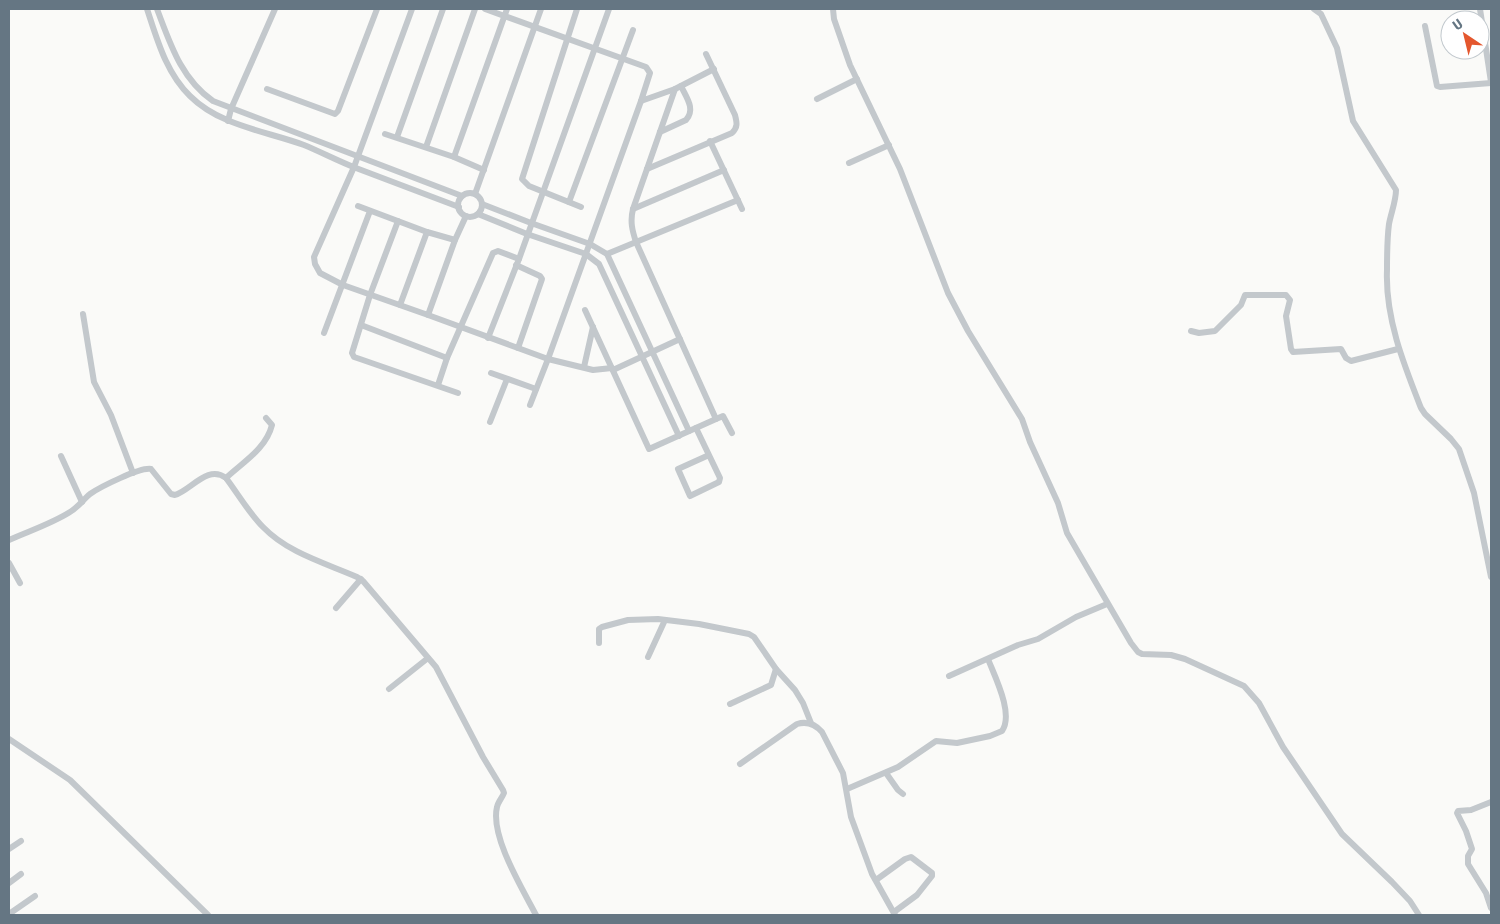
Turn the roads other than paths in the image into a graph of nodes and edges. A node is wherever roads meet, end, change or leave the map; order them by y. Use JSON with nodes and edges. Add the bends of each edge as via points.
{"nodes":[{"id":1,"x":147,"y":9,"type":"edge"},
{"id":2,"x":157,"y":9,"type":"edge"},
{"id":3,"x":275,"y":9,"type":"edge"},
{"id":4,"x":377,"y":9,"type":"edge"},
{"id":5,"x":412,"y":9,"type":"edge"},
{"id":6,"x":442,"y":9,"type":"edge"},
{"id":7,"x":475,"y":9,"type":"edge"},
{"id":8,"x":485,"y":9,"type":"edge"},
{"id":9,"x":507,"y":9,"type":"edge"},
{"id":10,"x":541,"y":9,"type":"edge"},
{"id":11,"x":577,"y":9,"type":"edge"},
{"id":12,"x":609,"y":9,"type":"edge"},
{"id":13,"x":833,"y":9,"type":"edge"},
{"id":14,"x":1314,"y":9,"type":"edge"},
{"id":15,"x":1480,"y":9,"type":"edge"},
{"id":16,"x":504,"y":16,"type":"junction"},
{"id":17,"x":1425,"y":26,"type":"dead end"},
{"id":18,"x":535,"y":27,"type":"junction"},
{"id":19,"x":633,"y":30,"type":"dead end"},
{"id":20,"x":567,"y":38,"type":"junction"},
{"id":21,"x":595,"y":49,"type":"junction"},
{"id":22,"x":706,"y":54,"type":"dead end"},
{"id":23,"x":623,"y":58,"type":"junction"},
{"id":24,"x":714,"y":69,"type":"junction"},
{"id":25,"x":857,"y":79,"type":"junction"},
{"id":26,"x":1491,"y":82,"type":"edge"},
{"id":27,"x":678,"y":87,"type":"junction"},
{"id":28,"x":267,"y":89,"type":"dead end"},
{"id":29,"x":817,"y":99,"type":"dead end"},
{"id":30,"x":641,"y":101,"type":"junction"},
{"id":31,"x":231,"y":109,"type":"junction"},
{"id":32,"x":228,"y":121,"type":"junction"},
{"id":33,"x":660,"y":132,"type":"junction"},
{"id":34,"x":385,"y":134,"type":"dead end"},
{"id":35,"x":397,"y":137,"type":"junction"},
{"id":36,"x":710,"y":141,"type":"junction"},
{"id":37,"x":889,"y":145,"type":"junction"},
{"id":38,"x":426,"y":148,"type":"junction"},
{"id":39,"x":357,"y":157,"type":"junction"},
{"id":40,"x":454,"y":158,"type":"junction"},
{"id":41,"x":849,"y":163,"type":"dead end"},
{"id":42,"x":354,"y":167,"type":"junction"},
{"id":43,"x":647,"y":169,"type":"junction"},
{"id":44,"x":484,"y":170,"type":"junction"},
{"id":45,"x":724,"y":170,"type":"junction"},
{"id":46,"x":542,"y":191,"type":"junction"},
{"id":47,"x":475,"y":194,"type":"junction"},
{"id":48,"x":462,"y":196,"type":"junction"},
{"id":49,"x":738,"y":200,"type":"junction"},
{"id":50,"x":569,"y":202,"type":"junction"},
{"id":51,"x":482,"y":204,"type":"junction"},
{"id":52,"x":358,"y":206,"type":"dead end"},
{"id":53,"x":459,"y":207,"type":"junction"},
{"id":54,"x":581,"y":207,"type":"dead end"},
{"id":55,"x":633,"y":209,"type":"junction"},
{"id":56,"x":742,"y":209,"type":"dead end"},
{"id":57,"x":370,"y":211,"type":"junction"},
{"id":58,"x":478,"y":214,"type":"junction"},
{"id":59,"x":466,"y":216,"type":"junction"},
{"id":60,"x":398,"y":221,"type":"junction"},
{"id":61,"x":531,"y":223,"type":"junction"},
{"id":62,"x":427,"y":232,"type":"junction"},
{"id":63,"x":527,"y":234,"type":"junction"},
{"id":64,"x":455,"y":240,"type":"junction"},
{"id":65,"x":636,"y":242,"type":"junction"},
{"id":66,"x":590,"y":244,"type":"junction"},
{"id":67,"x":586,"y":254,"type":"junction"},
{"id":68,"x":607,"y":254,"type":"junction"},
{"id":69,"x":518,"y":262,"type":"junction"},
{"id":70,"x":343,"y":285,"type":"junction"},
{"id":71,"x":370,"y":295,"type":"junction"},
{"id":72,"x":400,"y":305,"type":"junction"},
{"id":73,"x":585,"y":310,"type":"dead end"},
{"id":74,"x":83,"y":314,"type":"dead end"},
{"id":75,"x":428,"y":314,"type":"junction"},
{"id":76,"x":361,"y":325,"type":"junction"},
{"id":77,"x":461,"y":327,"type":"junction"},
{"id":78,"x":593,"y":327,"type":"junction"},
{"id":79,"x":1191,"y":331,"type":"dead end"},
{"id":80,"x":324,"y":333,"type":"dead end"},
{"id":81,"x":488,"y":338,"type":"junction"},
{"id":82,"x":680,"y":339,"type":"junction"},
{"id":83,"x":518,"y":348,"type":"junction"},
{"id":84,"x":1398,"y":349,"type":"junction"},
{"id":85,"x":652,"y":351,"type":"junction"},
{"id":86,"x":642,"y":356,"type":"junction"},
{"id":87,"x":447,"y":358,"type":"junction"},
{"id":88,"x":548,"y":359,"type":"junction"},
{"id":89,"x":584,"y":367,"type":"junction"},
{"id":90,"x":613,"y":370,"type":"junction"},
{"id":91,"x":491,"y":374,"type":"dead end"},
{"id":92,"x":507,"y":379,"type":"junction"},
{"id":93,"x":438,"y":386,"type":"junction"},
{"id":94,"x":536,"y":389,"type":"junction"},
{"id":95,"x":458,"y":393,"type":"dead end"},
{"id":96,"x":530,"y":405,"type":"dead end"},
{"id":97,"x":266,"y":418,"type":"dead end"},
{"id":98,"x":716,"y":419,"type":"junction"},
{"id":99,"x":490,"y":422,"type":"dead end"},
{"id":100,"x":692,"y":430,"type":"junction"},
{"id":101,"x":732,"y":433,"type":"dead end"},
{"id":102,"x":679,"y":436,"type":"junction"},
{"id":103,"x":709,"y":455,"type":"junction"},
{"id":104,"x":61,"y":456,"type":"dead end"},
{"id":105,"x":133,"y":473,"type":"junction"},
{"id":106,"x":226,"y":478,"type":"junction"},
{"id":107,"x":82,"y":502,"type":"junction"},
{"id":108,"x":9,"y":540,"type":"edge"},
{"id":109,"x":9,"y":563,"type":"edge"},
{"id":110,"x":1491,"y":577,"type":"edge"},
{"id":111,"x":361,"y":579,"type":"junction"},
{"id":112,"x":20,"y":583,"type":"dead end"},
{"id":113,"x":1107,"y":604,"type":"junction"},
{"id":114,"x":336,"y":608,"type":"dead end"},
{"id":115,"x":665,"y":620,"type":"junction"},
{"id":116,"x":599,"y":643,"type":"dead end"},
{"id":117,"x":648,"y":657,"type":"dead end"},
{"id":118,"x":428,"y":658,"type":"junction"},
{"id":119,"x":988,"y":659,"type":"junction"},
{"id":120,"x":776,"y":669,"type":"junction"},
{"id":121,"x":949,"y":676,"type":"dead end"},
{"id":122,"x":389,"y":689,"type":"dead end"},
{"id":123,"x":730,"y":704,"type":"dead end"},
{"id":124,"x":811,"y":723,"type":"junction"},
{"id":125,"x":9,"y":739,"type":"edge"},
{"id":126,"x":740,"y":764,"type":"dead end"},
{"id":127,"x":886,"y":772,"type":"junction"},
{"id":128,"x":847,"y":789,"type":"junction"},
{"id":129,"x":903,"y":794,"type":"dead end"},
{"id":130,"x":1491,"y":802,"type":"edge"},
{"id":131,"x":21,"y":841,"type":"dead end"},
{"id":132,"x":9,"y":849,"type":"edge"},
{"id":133,"x":21,"y":874,"type":"dead end"},
{"id":134,"x":876,"y":880,"type":"junction"},
{"id":135,"x":9,"y":883,"type":"edge"},
{"id":136,"x":34,"y":896,"type":"dead end"},
{"id":137,"x":1491,"y":908,"type":"edge"},
{"id":138,"x":9,"y":914,"type":"edge"},
{"id":139,"x":895,"y":914,"type":"edge"},
{"id":140,"x":208,"y":915,"type":"edge"},
{"id":141,"x":536,"y":915,"type":"edge"},
{"id":142,"x":1419,"y":915,"type":"edge"}],
"edges":[{"from":1,"to":32,"type":"street","via":[[165,59],[180,85],[198,104]]},
{"from":2,"to":31,"type":"street","via":[[175,55],[193,84],[202,94]]},
{"from":3,"to":31,"type":"street"},
{"from":4,"to":28,"type":"street","via":[[338,111],[334,114]]},
{"from":5,"to":39,"type":"street"},
{"from":6,"to":35,"type":"street"},
{"from":7,"to":38,"type":"street"},
{"from":8,"to":16,"type":"street"},
{"from":9,"to":16,"type":"street"},
{"from":10,"to":18,"type":"street"},
{"from":11,"to":20,"type":"street"},
{"from":12,"to":21,"type":"street"},
{"from":13,"to":25,"type":"street"},
{"from":14,"to":84,"type":"street","via":[[1321,14],[1337,48],[1353,120],[1396,190],[1389,225],[1386,273]]},
{"from":15,"to":26,"type":"street"},
{"from":16,"to":18,"type":"street"},
{"from":16,"to":40,"type":"street"},
{"from":17,"to":26,"type":"street","via":[[1437,86]]},
{"from":18,"to":20,"type":"street"},
{"from":18,"to":44,"type":"street"},
{"from":19,"to":23,"type":"street"},
{"from":20,"to":21,"type":"street"},
{"from":20,"to":46,"type":"street","via":[[522,179]]},
{"from":21,"to":23,"type":"street"},
{"from":21,"to":46,"type":"street"},
{"from":22,"to":24,"type":"street"},
{"from":23,"to":30,"type":"street","via":[[646,67],[650,73]]},
{"from":23,"to":50,"type":"street"},
{"from":24,"to":27,"type":"street"},
{"from":24,"to":36,"type":"street","via":[[738,124],[732,133]]},
{"from":25,"to":29,"type":"street"},
{"from":25,"to":37,"type":"street"},
{"from":27,"to":30,"type":"street"},
{"from":27,"to":33,"type":"street"},
{"from":27,"to":33,"type":"street","via":[[691,108],[689,116]]},
{"from":30,"to":66,"type":"street"},
{"from":31,"to":32,"type":"street"},
{"from":31,"to":39,"type":"street"},
{"from":32,"to":42,"type":"street","via":[[303,145]]},
{"from":33,"to":43,"type":"street"},
{"from":34,"to":35,"type":"street"},
{"from":35,"to":38,"type":"street"},
{"from":36,"to":43,"type":"street"},
{"from":36,"to":45,"type":"street"},
{"from":37,"to":41,"type":"street"},
{"from":37,"to":113,"type":"street","via":[[956,309],[1022,419],[1058,503],[1067,533]]},
{"from":38,"to":40,"type":"street"},
{"from":39,"to":42,"type":"street"},
{"from":39,"to":48,"type":"street"},
{"from":40,"to":44,"type":"street"},
{"from":42,"to":53,"type":"street"},
{"from":42,"to":70,"type":"street","via":[[314,257],[320,273]]},
{"from":43,"to":55,"type":"street"},
{"from":44,"to":47,"type":"street"},
{"from":45,"to":49,"type":"street"},
{"from":45,"to":55,"type":"street"},
{"from":46,"to":50,"type":"street"},
{"from":46,"to":61,"type":"street"},
{"from":47,"to":48,"type":"street"},
{"from":47,"to":51,"type":"street"},
{"from":48,"to":53,"type":"street"},
{"from":49,"to":56,"type":"street"},
{"from":49,"to":65,"type":"street"},
{"from":50,"to":54,"type":"street"},
{"from":51,"to":58,"type":"street"},
{"from":51,"to":61,"type":"street"},
{"from":52,"to":57,"type":"street"},
{"from":53,"to":59,"type":"street"},
{"from":55,"to":65,"type":"street","via":[[631,219]]},
{"from":57,"to":60,"type":"street"},
{"from":57,"to":70,"type":"street"},
{"from":58,"to":59,"type":"street"},
{"from":58,"to":63,"type":"street"},
{"from":59,"to":64,"type":"street"},
{"from":60,"to":62,"type":"street"},
{"from":60,"to":71,"type":"street"},
{"from":61,"to":63,"type":"street"},
{"from":61,"to":66,"type":"street"},
{"from":62,"to":64,"type":"street"},
{"from":62,"to":72,"type":"street"},
{"from":63,"to":67,"type":"street"},
{"from":63,"to":69,"type":"street"},
{"from":64,"to":75,"type":"street"},
{"from":65,"to":68,"type":"street"},
{"from":65,"to":82,"type":"street"},
{"from":66,"to":67,"type":"street"},
{"from":66,"to":68,"type":"street"},
{"from":67,"to":86,"type":"street","via":[[599,264]]},
{"from":67,"to":88,"type":"street"},
{"from":68,"to":85,"type":"street"},
{"from":69,"to":77,"type":"street","via":[[498,251],[493,254]]},
{"from":69,"to":81,"type":"street"},
{"from":69,"to":83,"type":"street","via":[[542,277]]},
{"from":70,"to":71,"type":"street"},
{"from":70,"to":80,"type":"street"},
{"from":71,"to":72,"type":"street"},
{"from":71,"to":76,"type":"street"},
{"from":72,"to":75,"type":"street"},
{"from":73,"to":78,"type":"street"},
{"from":74,"to":105,"type":"street","via":[[94,382],[111,415]]},
{"from":75,"to":77,"type":"street"},
{"from":76,"to":87,"type":"street"},
{"from":76,"to":93,"type":"street","via":[[352,348],[354,357]]},
{"from":77,"to":81,"type":"street"},
{"from":77,"to":87,"type":"street"},
{"from":78,"to":89,"type":"street"},
{"from":78,"to":90,"type":"street"},
{"from":79,"to":84,"type":"street","via":[[1215,331],[1242,303],[1245,295],[1286,294],[1290,300],[1286,316],[1293,352],[1341,349],[1351,361]]},
{"from":81,"to":83,"type":"street"},
{"from":82,"to":85,"type":"street"},
{"from":82,"to":98,"type":"street"},
{"from":83,"to":88,"type":"street"},
{"from":84,"to":110,"type":"street","via":[[1420,408],[1459,449],[1474,493]]},
{"from":85,"to":86,"type":"street"},
{"from":85,"to":100,"type":"street"},
{"from":86,"to":90,"type":"street"},
{"from":86,"to":102,"type":"street"},
{"from":87,"to":93,"type":"street"},
{"from":88,"to":89,"type":"street"},
{"from":88,"to":94,"type":"street"},
{"from":89,"to":90,"type":"street"},
{"from":90,"to":102,"type":"street","via":[[649,449]]},
{"from":91,"to":92,"type":"street"},
{"from":92,"to":94,"type":"street"},
{"from":92,"to":99,"type":"street"},
{"from":93,"to":95,"type":"street"},
{"from":94,"to":96,"type":"street"},
{"from":97,"to":106,"type":"street","via":[[272,425],[264,442]]},
{"from":98,"to":100,"type":"street"},
{"from":98,"to":101,"type":"street","via":[[723,416]]},
{"from":100,"to":102,"type":"street"},
{"from":100,"to":103,"type":"street"},
{"from":103,"to":103,"type":"street","via":[[719,482],[690,496],[678,469]]},
{"from":104,"to":107,"type":"street"},
{"from":105,"to":106,"type":"street","via":[[151,469],[175,495],[214,473]]},
{"from":105,"to":107,"type":"street","via":[[93,492]]},
{"from":106,"to":111,"type":"street","via":[[261,526],[273,536],[297,552]]},
{"from":107,"to":108,"type":"street","via":[[58,519]]},
{"from":109,"to":112,"type":"street"},
{"from":111,"to":114,"type":"street"},
{"from":111,"to":118,"type":"street"},
{"from":113,"to":119,"type":"street"},
{"from":113,"to":142,"type":"street","via":[[1138,652],[1186,659],[1244,686],[1259,703],[1283,747],[1342,834],[1392,882]]},
{"from":115,"to":116,"type":"street","via":[[628,620],[604,625],[599,629]]},
{"from":115,"to":117,"type":"street"},
{"from":115,"to":120,"type":"street","via":[[750,634]]},
{"from":118,"to":122,"type":"street"},
{"from":118,"to":141,"type":"street","via":[[503,790],[497,804],[497,829]]},
{"from":119,"to":121,"type":"street"},
{"from":119,"to":127,"type":"street","via":[[1005,708],[1006,721],[1002,731],[957,743],[936,741]]},
{"from":120,"to":123,"type":"street","via":[[771,685]]},
{"from":120,"to":124,"type":"street","via":[[795,690]]},
{"from":124,"to":126,"type":"street","via":[[797,724]]},
{"from":124,"to":128,"type":"street","via":[[822,732],[844,773]]},
{"from":125,"to":140,"type":"street","via":[[74,783]]},
{"from":127,"to":128,"type":"street"},
{"from":127,"to":129,"type":"street"},
{"from":128,"to":134,"type":"street","via":[[854,826]]},
{"from":130,"to":137,"type":"street","via":[[1457,813],[1472,849],[1468,864],[1486,893]]},
{"from":131,"to":132,"type":"street"},
{"from":133,"to":135,"type":"street"},
{"from":134,"to":139,"type":"street"},
{"from":134,"to":139,"type":"street","via":[[910,857],[932,873],[917,895]]},
{"from":136,"to":138,"type":"street"}]}
